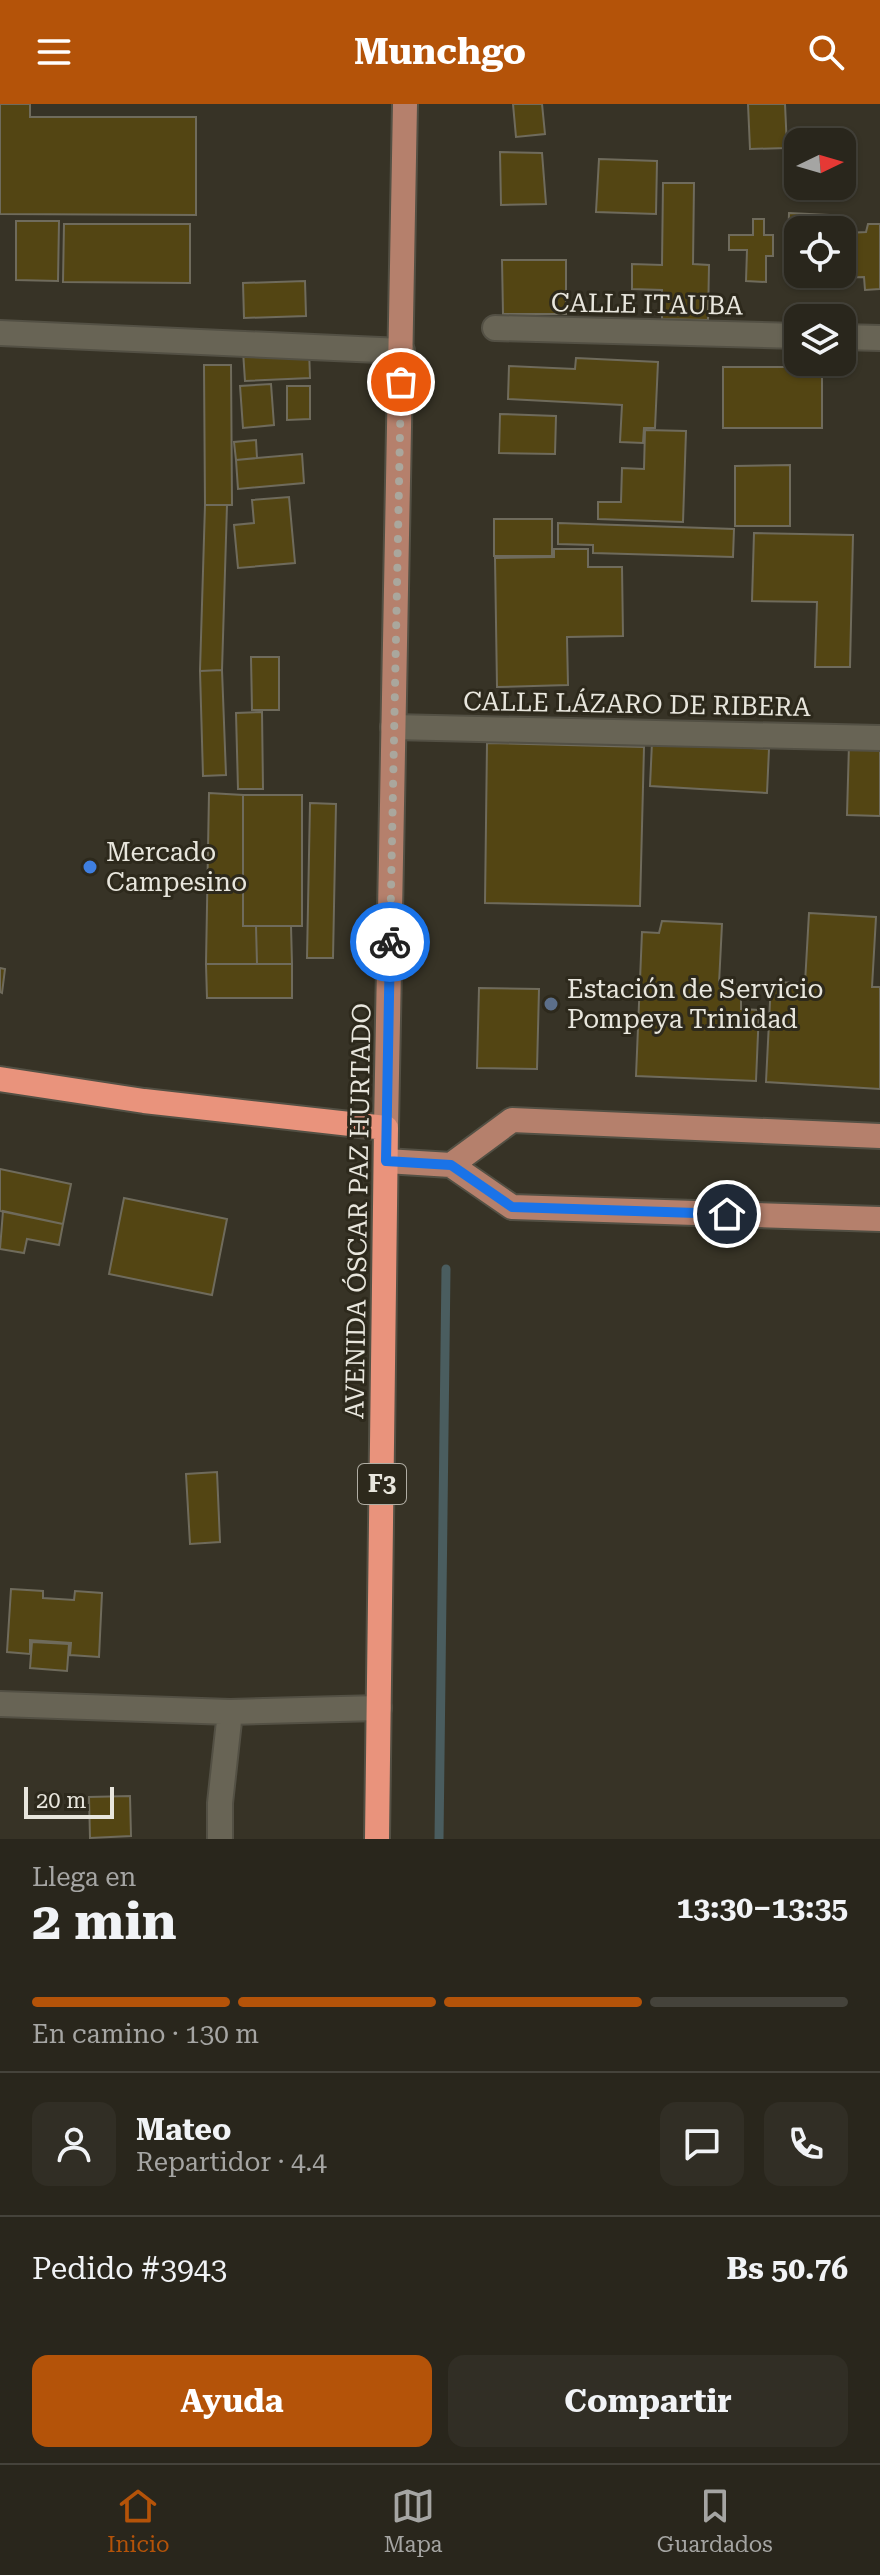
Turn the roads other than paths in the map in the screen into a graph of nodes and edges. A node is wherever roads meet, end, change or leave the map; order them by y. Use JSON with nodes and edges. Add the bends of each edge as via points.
{"nodes":[{"id":1,"x":405,"y":104,"type":"edge"},
{"id":2,"x":495,"y":328,"type":"dead end"},
{"id":3,"x":0,"y":333,"type":"edge"},
{"id":4,"x":784,"y":336,"type":"edge"},
{"id":5,"x":856,"y":337,"type":"edge"},
{"id":6,"x":880,"y":338,"type":"edge"},
{"id":7,"x":402,"y":351,"type":"junction"},
{"id":8,"x":393,"y":727,"type":"junction"},
{"id":9,"x":880,"y":738,"type":"edge"},
{"id":10,"x":0,"y":1079,"type":"edge"},
{"id":11,"x":386,"y":1128,"type":"junction"},
{"id":12,"x":880,"y":1136,"type":"edge"},
{"id":13,"x":386,"y":1161,"type":"junction"},
{"id":14,"x":451,"y":1165,"type":"junction"},
{"id":15,"x":880,"y":1219,"type":"edge"},
{"id":16,"x":0,"y":1704,"type":"edge"},
{"id":17,"x":379,"y":1708,"type":"junction"},
{"id":18,"x":230,"y":1712,"type":"junction"},
{"id":19,"x":220,"y":1839,"type":"edge"},
{"id":20,"x":377,"y":1839,"type":"edge"}],
"edges":[{"from":1,"to":7,"type":"main road","name":"AVENIDA ÓSCAR PAZ HURTADO"},
{"from":2,"to":4,"type":"street","name":"CALLE ITAUBA"},
{"from":3,"to":7,"type":"street"},
{"from":5,"to":6,"type":"street"},
{"from":7,"to":8,"type":"main road","name":"AVENIDA ÓSCAR PAZ HURTADO"},
{"from":8,"to":9,"type":"street","name":"CALLE LÁZARO DE RIBERA"},
{"from":8,"to":11,"type":"main road","name":"AVENIDA ÓSCAR PAZ HURTADO"},
{"from":10,"to":11,"type":"highway"},
{"from":11,"to":13,"type":"highway","name":"AVENIDA ÓSCAR PAZ HURTADO","number":"F3"},
{"from":12,"to":14,"type":"main road","via":[[512,1120]]},
{"from":13,"to":14,"type":"main road"},
{"from":13,"to":17,"type":"highway","name":"AVENIDA ÓSCAR PAZ HURTADO","number":"F3"},
{"from":14,"to":15,"type":"main road","via":[[512,1207]]},
{"from":16,"to":18,"type":"street"},
{"from":17,"to":18,"type":"street"},
{"from":17,"to":20,"type":"highway","name":"AVENIDA ÓSCAR PAZ HURTADO","number":"F3"},
{"from":18,"to":19,"type":"street"}]}
